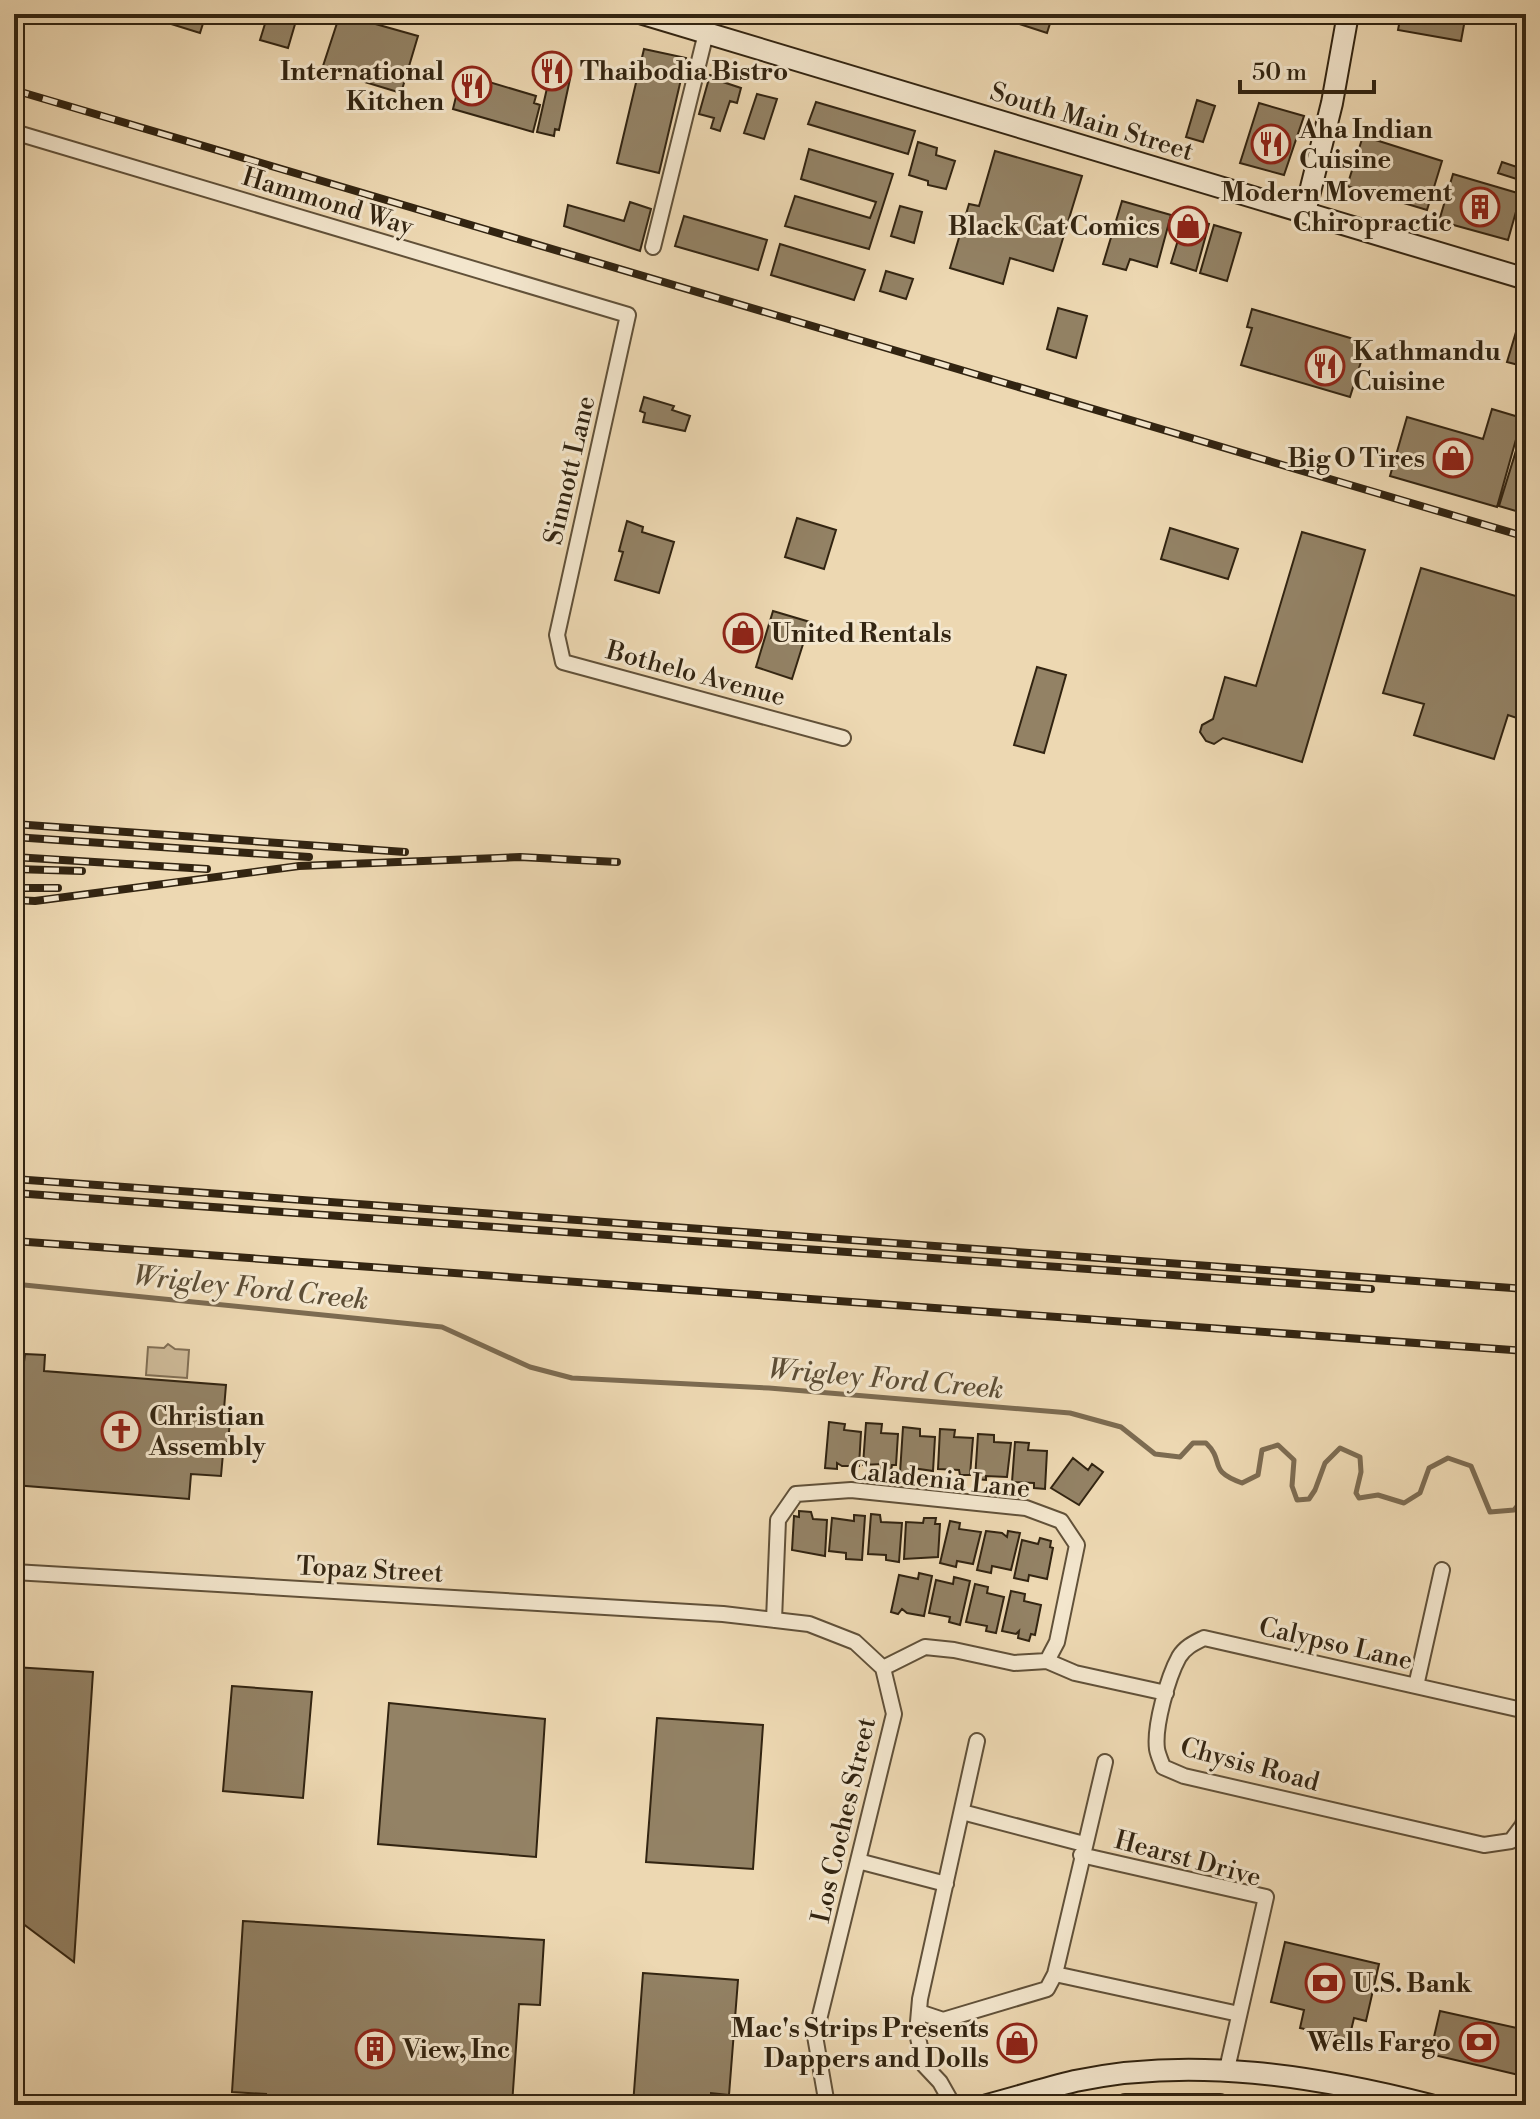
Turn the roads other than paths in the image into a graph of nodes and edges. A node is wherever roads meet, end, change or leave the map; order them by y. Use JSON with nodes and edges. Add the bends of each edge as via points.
{"nodes":[{"id":1,"x":643,"y":14,"type":"edge"},
{"id":2,"x":1348,"y":14,"type":"edge"},
{"id":3,"x":706,"y":33,"type":"junction"},
{"id":4,"x":14,"y":132,"type":"edge"},
{"id":5,"x":1305,"y":212,"type":"junction"},
{"id":6,"x":653,"y":247,"type":"dead end"},
{"id":7,"x":1526,"y":279,"type":"edge"},
{"id":8,"x":628,"y":315,"type":"joint"},
{"id":9,"x":557,"y":635,"type":"joint"},
{"id":10,"x":843,"y":738,"type":"dead end"},
{"id":11,"x":1442,"y":1570,"type":"dead end"},
{"id":12,"x":14,"y":1572,"type":"edge"},
{"id":13,"x":774,"y":1620,"type":"junction"},
{"id":14,"x":1047,"y":1661,"type":"junction"},
{"id":15,"x":883,"y":1668,"type":"junction"},
{"id":16,"x":1416,"y":1686,"type":"junction"},
{"id":17,"x":1166,"y":1693,"type":"junction"},
{"id":18,"x":1526,"y":1711,"type":"edge"},
{"id":19,"x":977,"y":1741,"type":"dead end"},
{"id":20,"x":1105,"y":1762,"type":"dead end"},
{"id":21,"x":1526,"y":1810,"type":"edge"},
{"id":22,"x":962,"y":1812,"type":"junction"},
{"id":23,"x":1082,"y":1850,"type":"junction"},
{"id":24,"x":858,"y":1861,"type":"junction"},
{"id":25,"x":946,"y":1884,"type":"junction"},
{"id":26,"x":1055,"y":1974,"type":"junction"},
{"id":27,"x":919,"y":2012,"type":"junction"},
{"id":28,"x":1239,"y":2014,"type":"junction"},
{"id":29,"x":1227,"y":2069,"type":"junction"},
{"id":30,"x":827,"y":2105,"type":"edge"},
{"id":31,"x":953,"y":2105,"type":"edge"},
{"id":32,"x":987,"y":2105,"type":"edge"},
{"id":33,"x":1125,"y":2105,"type":"edge"},
{"id":34,"x":1220,"y":2105,"type":"edge"},
{"id":35,"x":1430,"y":2105,"type":"edge"}],
"edges":[{"from":1,"to":3,"type":"main road","name":"South Main Street"},
{"from":2,"to":5,"type":"main road"},
{"from":3,"to":5,"type":"main road","name":"South Main Street"},
{"from":3,"to":6,"type":"street"},
{"from":4,"to":8,"type":"street","name":"Hammond Way"},
{"from":5,"to":7,"type":"main road","name":"South Main Street"},
{"from":8,"to":9,"type":"street","name":"Sinnott Lane"},
{"from":9,"to":10,"type":"street","name":"Bothelo Avenue","via":[[563,662]]},
{"from":11,"to":16,"type":"street"},
{"from":12,"to":13,"type":"street","name":"Topaz Street"},
{"from":13,"to":14,"type":"street","name":"Caladenia Lane","via":[[778,1520],[796,1494],[851,1490],[1026,1508],[1061,1521],[1077,1545],[1057,1642]]},
{"from":13,"to":15,"type":"street","via":[[809,1624],[855,1642]]},
{"from":14,"to":15,"type":"street","via":[[1014,1663],[925,1647]]},
{"from":14,"to":17,"type":"street","via":[[1075,1673]]},
{"from":15,"to":24,"type":"street","name":"Los Coches Street","via":[[894,1714]]},
{"from":16,"to":17,"type":"street","name":"Calypso Lane","via":[[1204,1638],[1180,1656]]},
{"from":16,"to":18,"type":"street","name":"Calypso Lane"},
{"from":17,"to":21,"type":"street","name":"Chysis Road","via":[[1157,1749],[1163,1767],[1184,1776],[1484,1845],[1511,1841]]},
{"from":19,"to":22,"type":"street"},
{"from":20,"to":23,"type":"street"},
{"from":22,"to":23,"type":"street"},
{"from":22,"to":25,"type":"street"},
{"from":23,"to":26,"type":"street"},
{"from":23,"to":28,"type":"street","name":"Hearst Drive","via":[[1266,1897]]},
{"from":24,"to":25,"type":"street"},
{"from":24,"to":30,"type":"street","name":"Los Coches Street","via":[[815,2036]]},
{"from":25,"to":27,"type":"street"},
{"from":26,"to":27,"type":"street","via":[[1047,1989],[943,2020]]},
{"from":26,"to":28,"type":"street"},
{"from":27,"to":31,"type":"street","via":[[924,2065]]},
{"from":28,"to":29,"type":"street","name":"Hearst Drive"},
{"from":29,"to":32,"type":"main road","via":[[1077,2081]]},
{"from":29,"to":35,"type":"main road","via":[[1365,2089]]},
{"from":33,"to":34,"type":"main road"}]}
